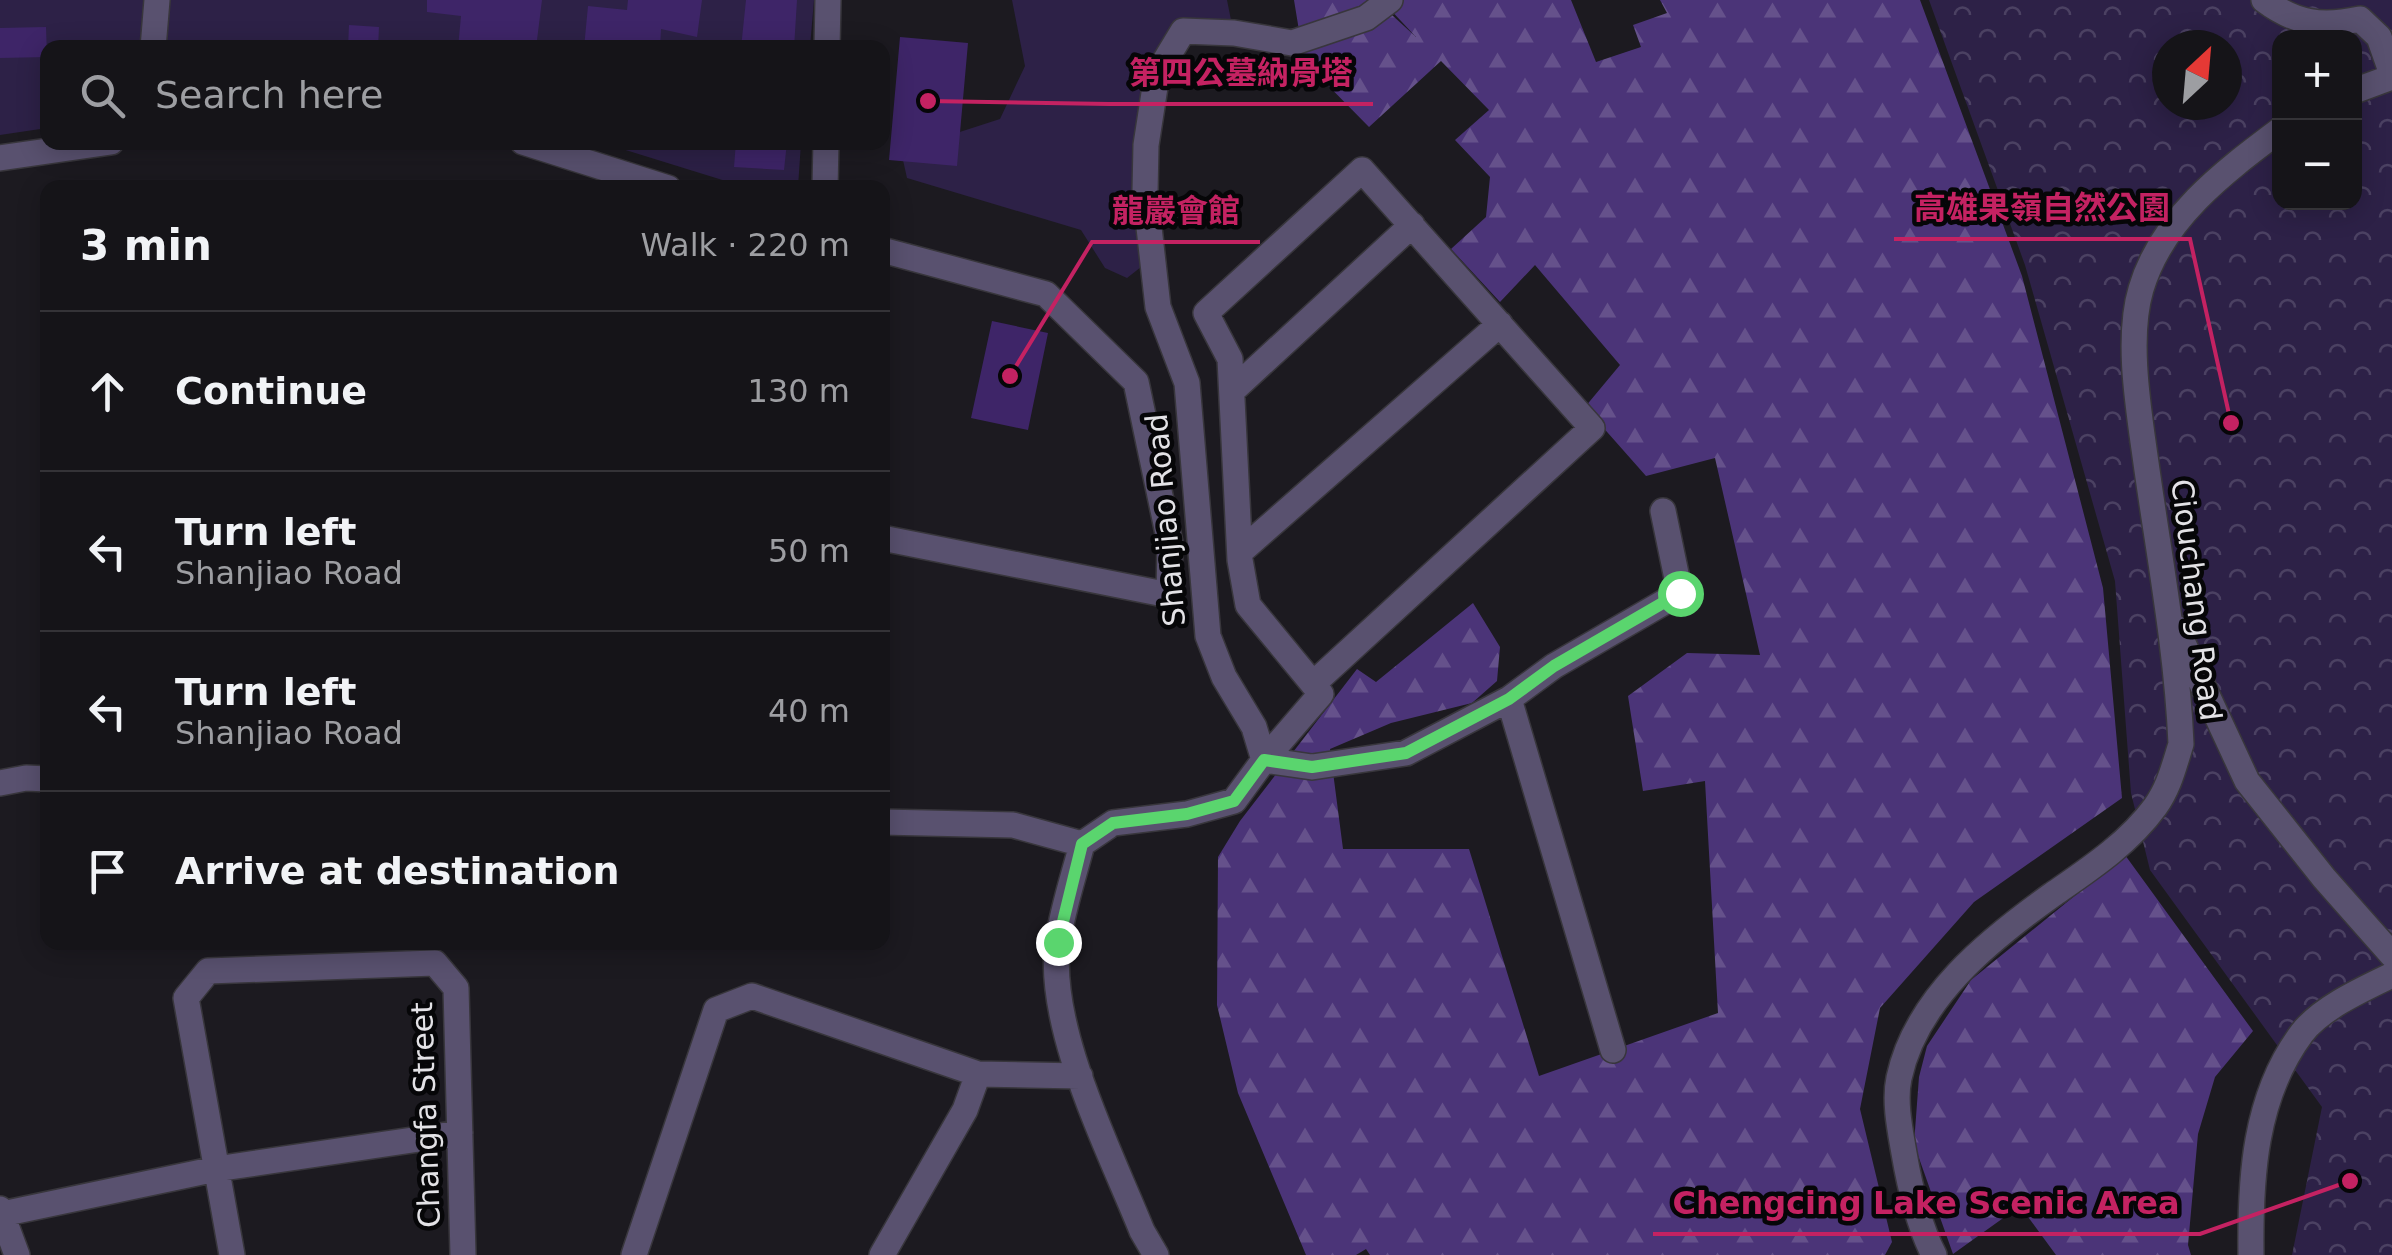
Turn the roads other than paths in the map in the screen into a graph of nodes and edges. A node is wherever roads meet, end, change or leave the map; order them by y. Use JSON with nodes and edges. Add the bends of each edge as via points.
{"nodes":[{"id":1,"x":157,"y":0,"type":"edge"},
{"id":2,"x":828,"y":0,"type":"edge"},
{"id":3,"x":1390,"y":0,"type":"edge"},
{"id":4,"x":2264,"y":0,"type":"edge"},
{"id":5,"x":154,"y":40,"type":"edge"},
{"id":6,"x":827,"y":40,"type":"edge"},
{"id":7,"x":2392,"y":75,"type":"edge"},
{"id":8,"x":2362,"y":88,"type":"edge"},
{"id":9,"x":2272,"y":136,"type":"edge"},
{"id":10,"x":56,"y":150,"type":"edge"},
{"id":11,"x":548,"y":150,"type":"edge"},
{"id":12,"x":826,"y":150,"type":"edge"},
{"id":13,"x":0,"y":158,"type":"edge"},
{"id":14,"x":643,"y":180,"type":"edge"},
{"id":15,"x":825,"y":180,"type":"edge"},
{"id":16,"x":1412,"y":226,"type":"junction"},
{"id":17,"x":890,"y":252,"type":"edge"},
{"id":18,"x":1500,"y":324,"type":"junction"},
{"id":19,"x":1232,"y":391,"type":"junction"},
{"id":20,"x":1662,"y":511,"type":"dead end"},
{"id":21,"x":890,"y":540,"type":"edge"},
{"id":22,"x":1240,"y":552,"type":"junction"},
{"id":23,"x":2166,"y":606,"type":"junction"},
{"id":24,"x":1313,"y":684,"type":"junction"},
{"id":25,"x":1509,"y":699,"type":"junction"},
{"id":26,"x":1264,"y":760,"type":"junction"},
{"id":27,"x":0,"y":767,"type":"edge"},
{"id":28,"x":24,"y":780,"type":"edge"},
{"id":29,"x":890,"y":822,"type":"edge"},
{"id":30,"x":1082,"y":844,"type":"junction"},
{"id":31,"x":2392,"y":955,"type":"edge"},
{"id":32,"x":2392,"y":975,"type":"edge"},
{"id":33,"x":2392,"y":988,"type":"edge"},
{"id":34,"x":2343,"y":1003,"type":"junction"},
{"id":35,"x":1613,"y":1050,"type":"dead end"},
{"id":36,"x":978,"y":1074,"type":"junction"},
{"id":37,"x":1080,"y":1076,"type":"junction"},
{"id":38,"x":460,"y":1133,"type":"junction"},
{"id":39,"x":216,"y":1169,"type":"junction"},
{"id":40,"x":1,"y":1212,"type":"edge"},
{"id":41,"x":17,"y":1255,"type":"edge"},
{"id":42,"x":232,"y":1255,"type":"edge"},
{"id":43,"x":463,"y":1255,"type":"edge"},
{"id":44,"x":634,"y":1255,"type":"edge"},
{"id":45,"x":882,"y":1255,"type":"edge"},
{"id":46,"x":1156,"y":1255,"type":"edge"},
{"id":47,"x":1934,"y":1255,"type":"edge"},
{"id":48,"x":2251,"y":1255,"type":"edge"}],
"edges":[{"from":1,"to":5,"type":"street"},
{"from":2,"to":6,"type":"street"},
{"from":3,"to":26,"type":"street","name":"Shanjiao Road","via":[[1366,18],[1292,43],[1183,31],[1157,74],[1145,192],[1158,306],[1186,383],[1208,636]]},
{"from":4,"to":7,"type":"street","via":[[2294,20],[2360,19],[2379,38]]},
{"from":7,"to":8,"type":"street"},
{"from":9,"to":23,"type":"street","name":"Ciouchang Road","via":[[2190,204],[2141,288],[2135,335],[2140,413]]},
{"from":10,"to":13,"type":"street"},
{"from":11,"to":14,"type":"street"},
{"from":12,"to":15,"type":"street"},
{"from":16,"to":18,"type":"street"},
{"from":16,"to":19,"type":"street"},
{"from":16,"to":19,"type":"street","via":[[1362,170],[1206,313],[1230,358]]},
{"from":17,"to":21,"type":"street","via":[[1046,294],[1136,382],[1170,542],[1168,595]]},
{"from":18,"to":22,"type":"street"},
{"from":18,"to":24,"type":"street","via":[[1592,428]]},
{"from":19,"to":22,"type":"street"},
{"from":20,"to":25,"type":"street","via":[[1680,593]]},
{"from":22,"to":24,"type":"street","via":[[1248,605]]},
{"from":23,"to":31,"type":"street","via":[[2246,781]]},
{"from":23,"to":47,"type":"street","name":"Ciouchang Road","via":[[2181,744],[2155,807],[2100,861],[1980,951],[1910,1046],[1898,1081],[1900,1130]]},
{"from":24,"to":26,"type":"street","via":[[1322,694]]},
{"from":25,"to":26,"type":"street","via":[[1406,753],[1312,767]]},
{"from":25,"to":35,"type":"street"},
{"from":26,"to":30,"type":"street","via":[[1234,801],[1113,823]]},
{"from":27,"to":28,"type":"street"},
{"from":29,"to":30,"type":"street","via":[[1012,824]]},
{"from":30,"to":37,"type":"street","via":[[1058,942],[1058,996]]},
{"from":32,"to":34,"type":"street"},
{"from":33,"to":34,"type":"street"},
{"from":34,"to":48,"type":"street","via":[[2302,1032],[2272,1086],[2255,1149]]},
{"from":36,"to":37,"type":"street"},
{"from":36,"to":44,"type":"street","via":[[752,996],[716,1010]]},
{"from":36,"to":45,"type":"street","via":[[965,1110]]},
{"from":37,"to":46,"type":"street"},
{"from":38,"to":39,"type":"street"},
{"from":38,"to":39,"type":"street","name":"Changfa Street","via":[[456,988],[435,963],[208,971],[186,998]]},
{"from":38,"to":43,"type":"street","name":"Changfa Street"},
{"from":39,"to":40,"type":"street"},
{"from":39,"to":42,"type":"street","name":"Changfa Street"},
{"from":40,"to":41,"type":"street"}]}
